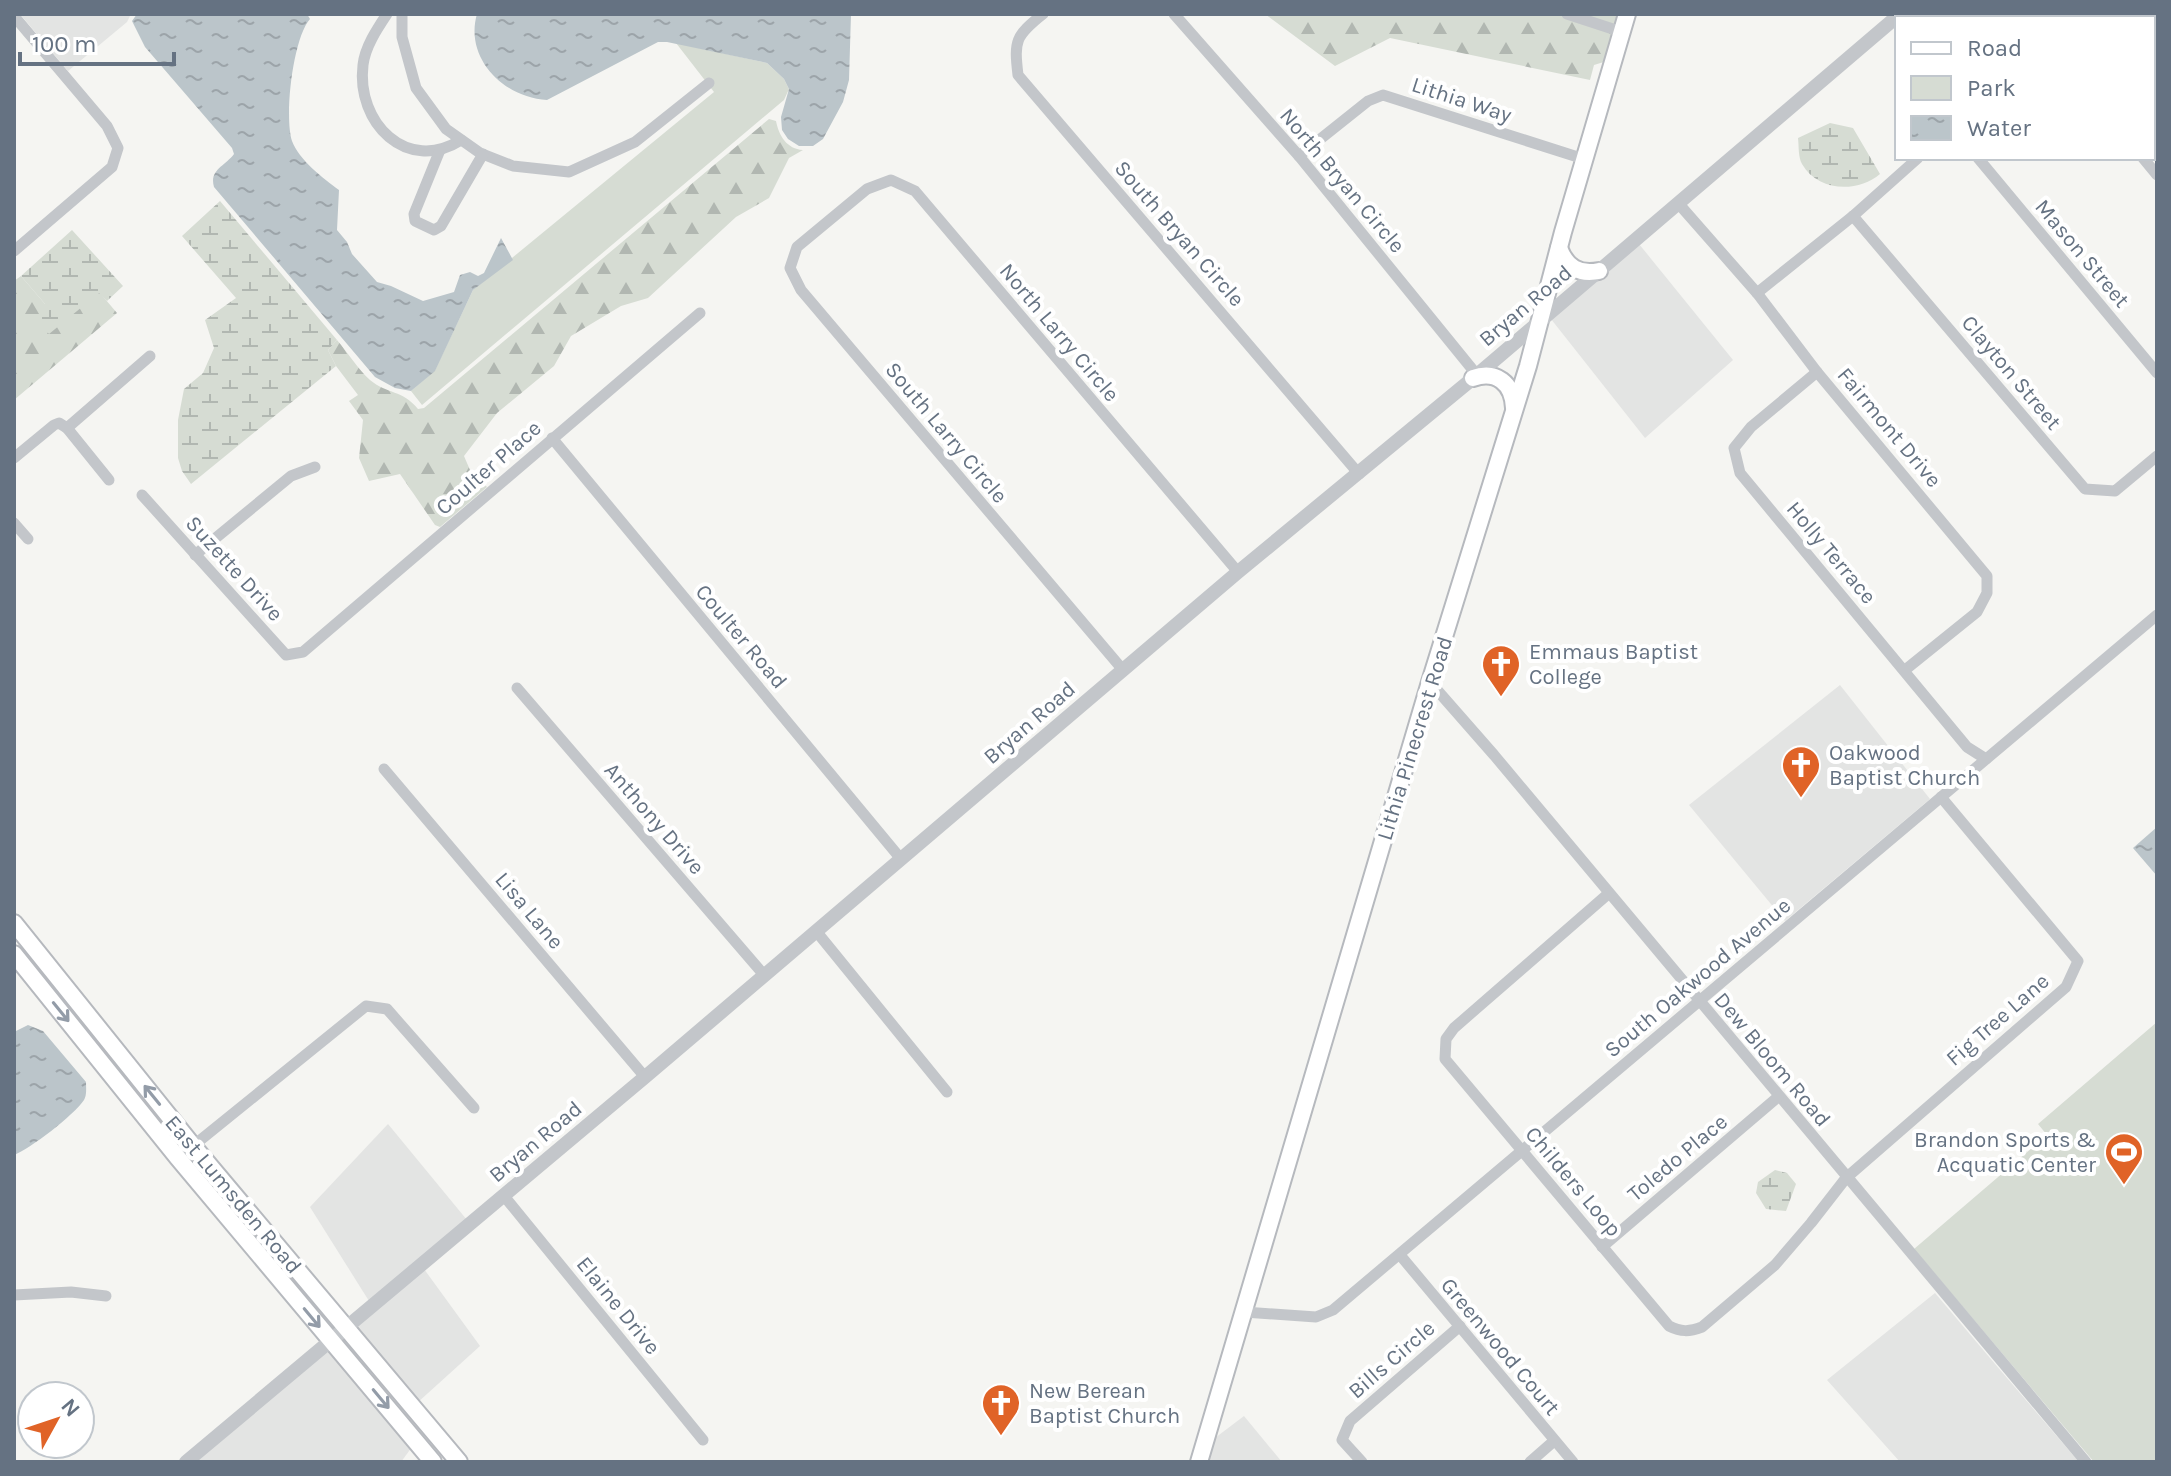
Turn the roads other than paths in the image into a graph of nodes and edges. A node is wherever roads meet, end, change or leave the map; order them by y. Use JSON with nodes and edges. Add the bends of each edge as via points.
{"nodes":[{"id":1,"x":387,"y":14,"type":"edge"},
{"id":2,"x":402,"y":14,"type":"edge"},
{"id":3,"x":1043,"y":14,"type":"edge"},
{"id":4,"x":1174,"y":14,"type":"edge"},
{"id":5,"x":1567,"y":14,"type":"edge"},
{"id":6,"x":1627,"y":14,"type":"edge"},
{"id":7,"x":14,"y":16,"type":"edge"},
{"id":8,"x":1895,"y":18,"type":"edge"},
{"id":9,"x":1622,"y":32,"type":"junction"},
{"id":10,"x":709,"y":83,"type":"dead end"},
{"id":11,"x":461,"y":140,"type":"junction"},
{"id":12,"x":440,"y":150,"type":"junction"},
{"id":13,"x":483,"y":154,"type":"junction"},
{"id":14,"x":1299,"y":156,"type":"junction"},
{"id":15,"x":1584,"y":159,"type":"junction"},
{"id":16,"x":1916,"y":160,"type":"edge"},
{"id":17,"x":1980,"y":160,"type":"edge"},
{"id":18,"x":1678,"y":203,"type":"junction"},
{"id":19,"x":1853,"y":216,"type":"junction"},
{"id":20,"x":832,"y":218,"type":"joint"},
{"id":21,"x":1559,"y":248,"type":"junction"},
{"id":22,"x":14,"y":251,"type":"edge"},
{"id":23,"x":1599,"y":271,"type":"junction"},
{"id":24,"x":1757,"y":293,"type":"junction"},
{"id":25,"x":700,"y":313,"type":"dead end"},
{"id":26,"x":1539,"y":322,"type":"junction"},
{"id":27,"x":150,"y":356,"type":"dead end"},
{"id":28,"x":1817,"y":372,"type":"junction"},
{"id":29,"x":2157,"y":373,"type":"edge"},
{"id":30,"x":1475,"y":377,"type":"junction"},
{"id":31,"x":1514,"y":412,"type":"junction"},
{"id":32,"x":67,"y":428,"type":"junction"},
{"id":33,"x":552,"y":438,"type":"junction"},
{"id":34,"x":2157,"y":456,"type":"edge"},
{"id":35,"x":14,"y":458,"type":"edge"},
{"id":36,"x":315,"y":467,"type":"dead end"},
{"id":37,"x":1359,"y":474,"type":"junction"},
{"id":38,"x":109,"y":480,"type":"dead end"},
{"id":39,"x":142,"y":495,"type":"dead end"},
{"id":40,"x":14,"y":523,"type":"edge"},
{"id":41,"x":28,"y":539,"type":"dead end"},
{"id":42,"x":195,"y":555,"type":"junction"},
{"id":43,"x":1238,"y":572,"type":"junction"},
{"id":44,"x":2157,"y":615,"type":"edge"},
{"id":45,"x":303,"y":652,"type":"joint"},
{"id":46,"x":1123,"y":670,"type":"junction"},
{"id":47,"x":1905,"y":670,"type":"junction"},
{"id":48,"x":1430,"y":682,"type":"junction"},
{"id":49,"x":517,"y":688,"type":"dead end"},
{"id":50,"x":1986,"y":759,"type":"junction"},
{"id":51,"x":384,"y":769,"type":"dead end"},
{"id":52,"x":1941,"y":797,"type":"junction"},
{"id":53,"x":901,"y":859,"type":"junction"},
{"id":54,"x":1608,"y":894,"type":"junction"},
{"id":55,"x":14,"y":923,"type":"edge"},
{"id":56,"x":816,"y":931,"type":"junction"},
{"id":57,"x":14,"y":954,"type":"edge"},
{"id":58,"x":764,"y":975,"type":"junction"},
{"id":59,"x":1699,"y":1001,"type":"junction"},
{"id":60,"x":645,"y":1077,"type":"junction"},
{"id":61,"x":947,"y":1092,"type":"dead end"},
{"id":62,"x":1778,"y":1097,"type":"junction"},
{"id":63,"x":474,"y":1108,"type":"dead end"},
{"id":64,"x":193,"y":1146,"type":"junction"},
{"id":65,"x":1523,"y":1152,"type":"junction"},
{"id":66,"x":178,"y":1158,"type":"junction"},
{"id":67,"x":1846,"y":1178,"type":"junction"},
{"id":68,"x":504,"y":1196,"type":"junction"},
{"id":69,"x":1602,"y":1247,"type":"junction"},
{"id":70,"x":1400,"y":1255,"type":"junction"},
{"id":71,"x":14,"y":1295,"type":"edge"},
{"id":72,"x":106,"y":1296,"type":"dead end"},
{"id":73,"x":1244,"y":1312,"type":"junction"},
{"id":74,"x":1460,"y":1326,"type":"junction"},
{"id":75,"x":345,"y":1328,"type":"junction"},
{"id":76,"x":331,"y":1340,"type":"junction"},
{"id":77,"x":703,"y":1440,"type":"dead end"},
{"id":78,"x":1554,"y":1441,"type":"junction"},
{"id":79,"x":186,"y":1462,"type":"edge"},
{"id":80,"x":433,"y":1462,"type":"edge"},
{"id":81,"x":459,"y":1462,"type":"edge"},
{"id":82,"x":1199,"y":1462,"type":"edge"},
{"id":83,"x":1362,"y":1462,"type":"edge"},
{"id":84,"x":1530,"y":1462,"type":"edge"},
{"id":85,"x":1573,"y":1462,"type":"edge"},
{"id":86,"x":2086,"y":1462,"type":"edge"}],
"edges":[{"from":1,"to":12,"type":"street","via":[[363,62],[368,105],[387,136],[405,148]]},
{"from":2,"to":11,"type":"street","via":[[402,37],[416,88],[446,129]]},
{"from":3,"to":37,"type":"street","name":"South Bryan Circle","via":[[1014,45],[1018,75]]},
{"from":4,"to":14,"type":"street","name":"North Bryan Circle"},
{"from":5,"to":9,"type":"street"},
{"from":6,"to":9,"type":"main road","name":"Lithia Pinecrest Road"},
{"from":7,"to":22,"type":"street","via":[[113,134],[118,148],[112,167]]},
{"from":8,"to":18,"type":"street","name":"Bryan Road"},
{"from":9,"to":15,"type":"main road","name":"Lithia Pinecrest Road"},
{"from":10,"to":13,"type":"street","via":[[635,142],[569,172],[513,166]]},
{"from":11,"to":12,"type":"street"},
{"from":11,"to":13,"type":"street"},
{"from":12,"to":13,"type":"street","via":[[414,214],[415,221],[434,230]]},
{"from":14,"to":15,"type":"street","name":"Lithia Way","via":[[1383,95]]},
{"from":14,"to":30,"type":"street","name":"North Bryan Circle"},
{"from":15,"to":21,"type":"main road","name":"Lithia Pinecrest Road"},
{"from":16,"to":19,"type":"street"},
{"from":17,"to":29,"type":"street","name":"Mason Street"},
{"from":18,"to":23,"type":"street","name":"Bryan Road"},
{"from":18,"to":24,"type":"street","name":"Fairmont Drive"},
{"from":19,"to":24,"type":"street"},
{"from":19,"to":34,"type":"street","name":"Clayton Street","via":[[2085,489],[2115,491]]},
{"from":20,"to":43,"type":"street","name":"North Larry Circle","via":[[867,189],[891,180],[915,191]]},
{"from":20,"to":46,"type":"street","name":"South Larry Circle","via":[[797,247],[790,268],[801,290]]},
{"from":21,"to":23,"type":"main road","via":[[1572,268]]},
{"from":21,"to":26,"type":"main road","name":"Lithia Pinecrest Road"},
{"from":23,"to":26,"type":"street","name":"Bryan Road"},
{"from":24,"to":28,"type":"street","name":"Fairmont Drive"},
{"from":25,"to":33,"type":"street","name":"Coulter Place"},
{"from":26,"to":30,"type":"street","name":"Bryan Road"},
{"from":26,"to":31,"type":"main road","name":"Lithia Pinecrest Road"},
{"from":27,"to":32,"type":"street"},
{"from":28,"to":47,"type":"street","name":"Holly Terrace","via":[[1751,427],[1734,448],[1740,473]]},
{"from":28,"to":47,"type":"street","name":"Fairmont Drive","via":[[1987,576],[1987,593],[1977,612]]},
{"from":30,"to":31,"type":"main road","via":[[1489,374],[1502,379]]},
{"from":30,"to":37,"type":"street","name":"Bryan Road"},
{"from":31,"to":48,"type":"main road","name":"Lithia Pinecrest Road"},
{"from":32,"to":35,"type":"street","via":[[54,425]]},
{"from":32,"to":38,"type":"street"},
{"from":33,"to":45,"type":"street","name":"Coulter Place"},
{"from":33,"to":53,"type":"street","name":"Coulter Road"},
{"from":36,"to":42,"type":"street","via":[[291,476]]},
{"from":37,"to":43,"type":"street","name":"Bryan Road"},
{"from":39,"to":42,"type":"street","name":"Suzette Drive"},
{"from":40,"to":41,"type":"street"},
{"from":42,"to":45,"type":"street","name":"Suzette Drive","via":[[286,655]]},
{"from":43,"to":46,"type":"street","name":"Bryan Road"},
{"from":44,"to":50,"type":"street","name":"South Oakwood Avenue"},
{"from":46,"to":53,"type":"street","name":"Bryan Road"},
{"from":47,"to":50,"type":"street","name":"Holly Terrace","via":[[1967,747]]},
{"from":48,"to":54,"type":"street","name":"Dew Bloom Road"},
{"from":48,"to":73,"type":"main road","name":"Lithia Pinecrest Road"},
{"from":49,"to":58,"type":"street","name":"Anthony Drive"},
{"from":50,"to":52,"type":"street","name":"South Oakwood Avenue"},
{"from":51,"to":60,"type":"street","name":"Lisa Lane"},
{"from":52,"to":59,"type":"street","name":"South Oakwood Avenue"},
{"from":52,"to":67,"type":"street","name":"Fig Tree Lane","via":[[2078,961],[2066,987]]},
{"from":53,"to":56,"type":"street","name":"Bryan Road"},
{"from":54,"to":59,"type":"street","name":"Dew Bloom Road"},
{"from":54,"to":65,"type":"street","name":"Childers Loop","via":[[1446,1039],[1445,1059]]},
{"from":64,"to":55,"type":"main road","name":"East Lumsden Road","one_way":true},
{"from":56,"to":58,"type":"street","name":"Bryan Road"},
{"from":56,"to":61,"type":"street"},
{"from":57,"to":66,"type":"main road","name":"East Lumsden Road","one_way":true},
{"from":58,"to":60,"type":"street","name":"Bryan Road"},
{"from":59,"to":62,"type":"street","name":"Dew Bloom Road"},
{"from":59,"to":65,"type":"street","name":"South Oakwood Avenue"},
{"from":60,"to":68,"type":"street","name":"Bryan Road"},
{"from":62,"to":67,"type":"street","name":"Dew Bloom Road"},
{"from":62,"to":69,"type":"street","name":"Toledo Place"},
{"from":63,"to":64,"type":"street","via":[[387,1009],[366,1006]]},
{"from":64,"to":66,"type":"street"},
{"from":64,"to":75,"type":"main road","name":"East Lumsden Road"},
{"from":65,"to":69,"type":"street","name":"Childers Loop"},
{"from":65,"to":70,"type":"street","name":"South Oakwood Avenue"},
{"from":66,"to":76,"type":"main road","name":"East Lumsden Road","one_way":true},
{"from":67,"to":69,"type":"street","name":"Childers Loop","via":[[1775,1265],[1691,1331],[1669,1326]]},
{"from":67,"to":86,"type":"street","name":"Dew Bloom Road"},
{"from":68,"to":75,"type":"street","name":"Bryan Road"},
{"from":68,"to":77,"type":"street","name":"Elaine Drive"},
{"from":70,"to":73,"type":"street","name":"South Oakwood Avenue","via":[[1333,1310],[1316,1317]]},
{"from":70,"to":74,"type":"street","name":"Greenwood Court"},
{"from":71,"to":72,"type":"street"},
{"from":73,"to":82,"type":"main road","name":"Lithia Pinecrest Road"},
{"from":74,"to":78,"type":"street","name":"Greenwood Court"},
{"from":74,"to":83,"type":"street","name":"Bills Circle","via":[[1350,1421],[1342,1440]]},
{"from":75,"to":76,"type":"street","name":"Bryan Road"},
{"from":75,"to":81,"type":"main road","name":"East Lumsden Road"},
{"from":76,"to":79,"type":"street","name":"Bryan Road"},
{"from":76,"to":80,"type":"main road","name":"East Lumsden Road","one_way":true},
{"from":78,"to":84,"type":"street"},
{"from":78,"to":85,"type":"street","name":"Greenwood Court"}]}
